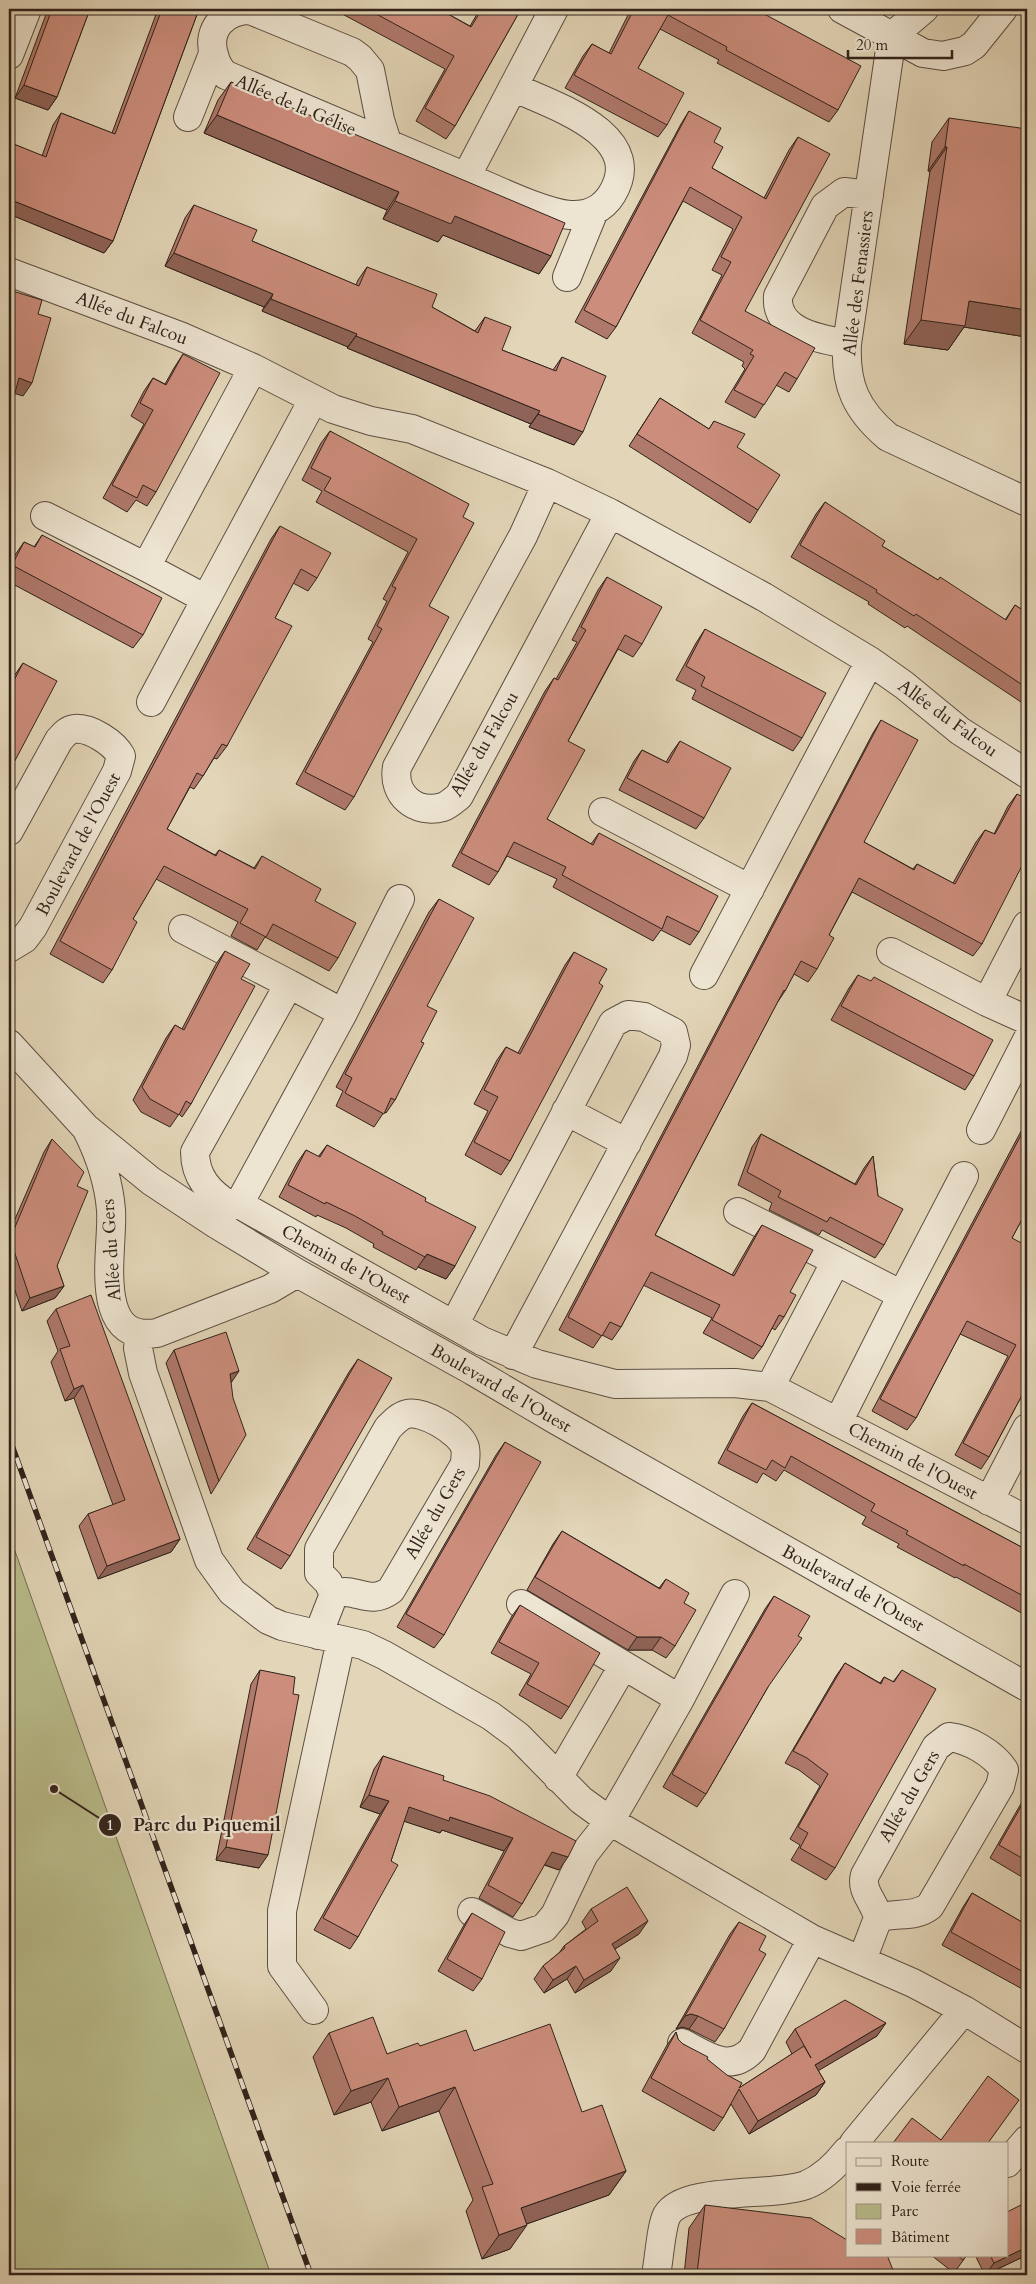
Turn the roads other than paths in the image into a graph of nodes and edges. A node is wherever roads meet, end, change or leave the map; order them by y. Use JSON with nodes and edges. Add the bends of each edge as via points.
{"nodes":[{"id":1,"x":27,"y":9,"type":"edge"},
{"id":2,"x":554,"y":9,"type":"edge"},
{"id":3,"x":842,"y":9,"type":"edge"},
{"id":4,"x":924,"y":9,"type":"edge"},
{"id":5,"x":1003,"y":9,"type":"edge"},
{"id":6,"x":892,"y":36,"type":"junction"},
{"id":7,"x":9,"y":54,"type":"edge"},
{"id":8,"x":214,"y":54,"type":"junction"},
{"id":9,"x":513,"y":87,"type":"junction"},
{"id":10,"x":188,"y":117,"type":"dead end"},
{"id":11,"x":388,"y":145,"type":"junction"},
{"id":12,"x":466,"y":177,"type":"junction"},
{"id":13,"x":869,"y":195,"type":"junction"},
{"id":14,"x":594,"y":212,"type":"junction"},
{"id":15,"x":9,"y":272,"type":"edge"},
{"id":16,"x":567,"y":277,"type":"dead end"},
{"id":17,"x":847,"y":344,"type":"junction"},
{"id":18,"x":253,"y":368,"type":"junction"},
{"id":19,"x":313,"y":400,"type":"junction"},
{"id":20,"x":547,"y":483,"type":"junction"},
{"id":21,"x":1027,"y":502,"type":"edge"},
{"id":22,"x":610,"y":513,"type":"junction"},
{"id":23,"x":45,"y":516,"type":"dead end"},
{"id":24,"x":146,"y":567,"type":"junction"},
{"id":25,"x":206,"y":599,"type":"junction"},
{"id":26,"x":870,"y":661,"type":"junction"},
{"id":27,"x":151,"y":702,"type":"dead end"},
{"id":28,"x":1027,"y":774,"type":"edge"},
{"id":29,"x":603,"y":812,"type":"dead end"},
{"id":30,"x":9,"y":831,"type":"edge"},
{"id":31,"x":750,"y":889,"type":"junction"},
{"id":32,"x":400,"y":899,"type":"dead end"},
{"id":33,"x":1027,"y":925,"type":"edge"},
{"id":34,"x":183,"y":929,"type":"dead end"},
{"id":35,"x":9,"y":948,"type":"edge"},
{"id":36,"x":891,"y":952,"type":"dead end"},
{"id":37,"x":704,"y":975,"type":"dead end"},
{"id":38,"x":289,"y":984,"type":"junction"},
{"id":39,"x":987,"y":1002,"type":"junction"},
{"id":40,"x":343,"y":1013,"type":"junction"},
{"id":41,"x":1027,"y":1020,"type":"edge"},
{"id":42,"x":1027,"y":1040,"type":"edge"},
{"id":43,"x":9,"y":1044,"type":"edge"},
{"id":44,"x":566,"y":1110,"type":"junction"},
{"id":45,"x":85,"y":1127,"type":"junction"},
{"id":46,"x":981,"y":1130,"type":"dead end"},
{"id":47,"x":627,"y":1144,"type":"junction"},
{"id":48,"x":964,"y":1176,"type":"dead end"},
{"id":49,"x":228,"y":1211,"type":"junction"},
{"id":50,"x":738,"y":1212,"type":"dead end"},
{"id":51,"x":836,"y":1261,"type":"junction"},
{"id":52,"x":297,"y":1273,"type":"junction"},
{"id":53,"x":902,"y":1295,"type":"junction"},
{"id":54,"x":454,"y":1325,"type":"junction"},
{"id":55,"x":140,"y":1334,"type":"junction"},
{"id":56,"x":482,"y":1341,"type":"junction"},
{"id":57,"x":513,"y":1355,"type":"junction"},
{"id":58,"x":474,"y":1371,"type":"junction"},
{"id":59,"x":770,"y":1387,"type":"junction"},
{"id":60,"x":838,"y":1422,"type":"junction"},
{"id":61,"x":1027,"y":1428,"type":"edge"},
{"id":62,"x":988,"y":1501,"type":"junction"},
{"id":63,"x":1027,"y":1520,"type":"edge"},
{"id":64,"x":334,"y":1594,"type":"junction"},
{"id":65,"x":735,"y":1594,"type":"dead end"},
{"id":66,"x":521,"y":1604,"type":"edge"},
{"id":67,"x":330,"y":1637,"type":"junction"},
{"id":68,"x":624,"y":1666,"type":"junction"},
{"id":69,"x":1027,"y":1687,"type":"edge"},
{"id":70,"x":680,"y":1699,"type":"junction"},
{"id":71,"x":558,"y":1778,"type":"junction"},
{"id":72,"x":610,"y":1821,"type":"junction"},
{"id":73,"x":472,"y":1912,"type":"edge"},
{"id":74,"x":878,"y":1918,"type":"junction"},
{"id":75,"x":812,"y":1938,"type":"junction"},
{"id":76,"x":862,"y":1960,"type":"junction"},
{"id":77,"x":314,"y":2010,"type":"dead end"},
{"id":78,"x":964,"y":2010,"type":"junction"},
{"id":79,"x":682,"y":2043,"type":"edge"},
{"id":80,"x":1027,"y":2049,"type":"edge"},
{"id":81,"x":1027,"y":2140,"type":"edge"},
{"id":82,"x":855,"y":2142,"type":"edge"},
{"id":83,"x":846,"y":2152,"type":"edge"},
{"id":84,"x":1008,"y":2161,"type":"edge"},
{"id":85,"x":656,"y":2275,"type":"edge"}],
"edges":[{"from":1,"to":7,"type":"street"},
{"from":2,"to":9,"type":"street"},
{"from":3,"to":6,"type":"street"},
{"from":4,"to":6,"type":"street"},
{"from":5,"to":6,"type":"street","via":[[974,45],[955,55],[923,53]]},
{"from":6,"to":13,"type":"street","name":"Allée des Fenassiers"},
{"from":8,"to":10,"type":"street","name":"Allée de la Gélise"},
{"from":8,"to":11,"type":"street","name":"Allée de la Gélise","via":[[218,67],[226,75]]},
{"from":8,"to":11,"type":"street","name":"Allée de la Gélise","via":[[211,42],[216,26],[228,16],[245,10],[256,11],[352,52],[370,70]]},
{"from":9,"to":12,"type":"street"},
{"from":9,"to":14,"type":"street","via":[[600,130],[612,144],[619,167],[617,184],[608,200]]},
{"from":11,"to":12,"type":"street","name":"Allée de la Gélise"},
{"from":12,"to":14,"type":"street","name":"Allée de la Gélise","via":[[560,214]]},
{"from":13,"to":17,"type":"street","name":"Allée des Fenassiers"},
{"from":13,"to":17,"type":"street","via":[[844,192],[825,206],[778,296],[778,307],[784,321],[803,332]]},
{"from":14,"to":16,"type":"street"},
{"from":15,"to":18,"type":"street","name":"Allée du Falcou","via":[[180,336]]},
{"from":17,"to":21,"type":"street","name":"Allée des Fenassiers","via":[[848,378],[854,397],[880,430],[896,442]]},
{"from":18,"to":19,"type":"street","name":"Allée du Falcou"},
{"from":18,"to":24,"type":"street"},
{"from":19,"to":20,"type":"street","name":"Allée du Falcou","via":[[363,419],[412,429]]},
{"from":19,"to":25,"type":"street"},
{"from":20,"to":22,"type":"street","name":"Allée du Falcou"},
{"from":20,"to":22,"type":"street","name":"Allée du Falcou","via":[[523,536],[398,766],[399,791],[412,804],[444,807],[459,796]]},
{"from":22,"to":26,"type":"street","name":"Allée du Falcou","via":[[764,596]]},
{"from":23,"to":24,"type":"street"},
{"from":24,"to":25,"type":"street"},
{"from":25,"to":27,"type":"street"},
{"from":26,"to":28,"type":"street","name":"Allée du Falcou","via":[[960,731]]},
{"from":26,"to":31,"type":"street"},
{"from":29,"to":31,"type":"street"},
{"from":30,"to":35,"type":"street","name":"Boulevard de l'Ouest","via":[[65,733],[81,730],[118,750],[121,762],[117,771],[33,927],[24,939]]},
{"from":31,"to":37,"type":"street"},
{"from":32,"to":40,"type":"street"},
{"from":33,"to":39,"type":"street"},
{"from":34,"to":38,"type":"street"},
{"from":36,"to":39,"type":"street"},
{"from":38,"to":40,"type":"street"},
{"from":38,"to":49,"type":"street","name":"Boulevard de l'Ouest","via":[[194,1152],[200,1178]]},
{"from":39,"to":41,"type":"street"},
{"from":40,"to":49,"type":"street"},
{"from":42,"to":46,"type":"street"},
{"from":43,"to":45,"type":"street","name":"Boulevard de l'Ouest"},
{"from":44,"to":47,"type":"street"},
{"from":44,"to":47,"type":"street","name":"Boulevard de l'Ouest","via":[[612,1023],[628,1014],[644,1017],[673,1032],[674,1056]]},
{"from":44,"to":54,"type":"street","name":"Boulevard de l'Ouest"},
{"from":45,"to":49,"type":"street","name":"Boulevard de l'Ouest","via":[[151,1181]]},
{"from":45,"to":55,"type":"street","name":"Allée du Gers","via":[[95,1146],[111,1208],[108,1271],[114,1310],[123,1324]]},
{"from":47,"to":57,"type":"street","name":"Boulevard de l'Ouest"},
{"from":48,"to":53,"type":"street","name":"Chemin de l'Ouest"},
{"from":49,"to":52,"type":"street","name":"Boulevard de l'Ouest"},
{"from":49,"to":54,"type":"street","name":"Chemin de l'Ouest"},
{"from":50,"to":51,"type":"street"},
{"from":51,"to":53,"type":"street"},
{"from":51,"to":59,"type":"street"},
{"from":52,"to":55,"type":"street","via":[[270,1289],[157,1333]]},
{"from":52,"to":58,"type":"street","name":"Boulevard de l'Ouest"},
{"from":53,"to":60,"type":"street","name":"Chemin de l'Ouest"},
{"from":54,"to":56,"type":"street","name":"Chemin de l'Ouest"},
{"from":55,"to":67,"type":"street","via":[[138,1348],[143,1373],[212,1565],[232,1592],[268,1620]]},
{"from":56,"to":57,"type":"street","name":"Chemin de l'Ouest"},
{"from":56,"to":58,"type":"street","via":[[473,1358]]},
{"from":57,"to":59,"type":"street","name":"Chemin de l'Ouest","via":[[615,1384]]},
{"from":58,"to":69,"type":"street","name":"Boulevard de l'Ouest"},
{"from":59,"to":60,"type":"street","name":"Chemin de l'Ouest"},
{"from":60,"to":62,"type":"street","name":"Chemin de l'Ouest"},
{"from":61,"to":62,"type":"street","name":"Chemin de l'Ouest"},
{"from":62,"to":63,"type":"street","name":"Chemin de l'Ouest"},
{"from":64,"to":64,"type":"street","name":"Allée du Gers","via":[[349,1592],[370,1598],[391,1590],[465,1464],[466,1447],[452,1431],[418,1414],[402,1416],[388,1428],[319,1549],[319,1572]]},
{"from":64,"to":67,"type":"street"},
{"from":65,"to":70,"type":"street"},
{"from":66,"to":68,"type":"street"},
{"from":67,"to":71,"type":"street","via":[[363,1645],[384,1655],[491,1716],[518,1736]]},
{"from":67,"to":77,"type":"street","via":[[282,1911],[282,1966]]},
{"from":68,"to":70,"type":"street"},
{"from":68,"to":71,"type":"street"},
{"from":70,"to":72,"type":"street"},
{"from":71,"to":72,"type":"street"},
{"from":72,"to":73,"type":"street","via":[[584,1854],[555,1915],[544,1928],[516,1934]]},
{"from":72,"to":75,"type":"street"},
{"from":74,"to":74,"type":"street","name":"Allée du Gers","via":[[917,1914],[930,1906],[1000,1786],[1004,1770],[992,1756],[957,1738],[950,1737],[936,1747],[865,1875],[864,1888],[873,1901]]},
{"from":74,"to":76,"type":"street"},
{"from":75,"to":76,"type":"street"},
{"from":75,"to":79,"type":"street","via":[[752,2050],[745,2057],[727,2063]]},
{"from":76,"to":78,"type":"street"},
{"from":78,"to":80,"type":"street"},
{"from":78,"to":82,"type":"street"},
{"from":81,"to":84,"type":"street"},
{"from":83,"to":85,"type":"street","via":[[825,2174],[805,2185],[765,2193],[720,2194],[677,2206],[666,2218]]}]}
